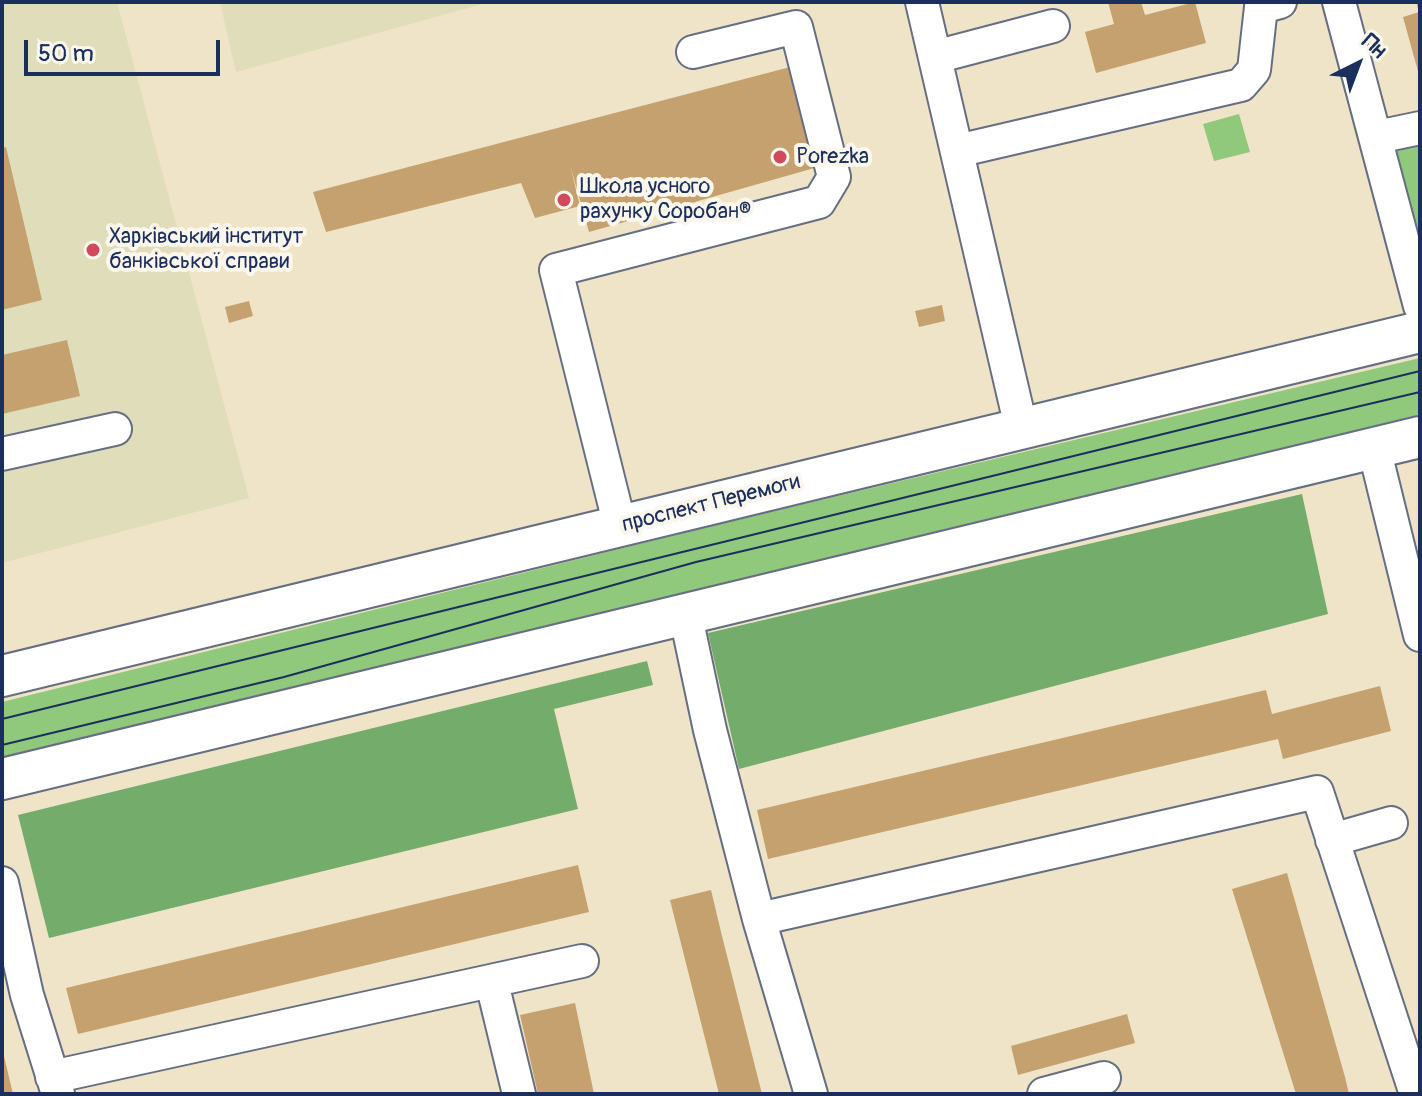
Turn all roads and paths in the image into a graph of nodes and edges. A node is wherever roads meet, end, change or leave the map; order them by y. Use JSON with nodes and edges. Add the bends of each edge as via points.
{"nodes":[{"id":1,"x":922,"y":2,"type":"edge"},
{"id":2,"x":1339,"y":2,"type":"edge"},
{"id":3,"x":1267,"y":4,"type":"edge"},
{"id":4,"x":1053,"y":26,"type":"dead end"},
{"id":5,"x":693,"y":52,"type":"dead end"},
{"id":6,"x":935,"y":57,"type":"junction"},
{"id":7,"x":1420,"y":128,"type":"edge"},
{"id":8,"x":1377,"y":137,"type":"junction"},
{"id":9,"x":952,"y":155,"type":"junction"},
{"id":10,"x":1420,"y":306,"type":"edge"},
{"id":11,"x":1420,"y":332,"type":"edge"},
{"id":12,"x":1021,"y":427,"type":"junction"},
{"id":13,"x":115,"y":429,"type":"dead end"},
{"id":14,"x":1420,"y":437,"type":"edge"},
{"id":15,"x":1374,"y":448,"type":"junction"},
{"id":16,"x":2,"y":454,"type":"edge"},
{"id":17,"x":620,"y":526,"type":"junction"},
{"id":18,"x":685,"y":612,"type":"junction"},
{"id":19,"x":1420,"y":635,"type":"edge"},
{"id":20,"x":2,"y":676,"type":"edge"},
{"id":21,"x":2,"y":779,"type":"edge"},
{"id":22,"x":1391,"y":823,"type":"dead end"},
{"id":23,"x":1332,"y":840,"type":"junction"},
{"id":24,"x":2,"y":883,"type":"edge"},
{"id":25,"x":759,"y":919,"type":"junction"},
{"id":26,"x":582,"y":961,"type":"dead end"},
{"id":27,"x":492,"y":983,"type":"junction"},
{"id":28,"x":14,"y":998,"type":"edge"},
{"id":29,"x":1104,"y":1078,"type":"dead end"},
{"id":30,"x":55,"y":1085,"type":"edge"},
{"id":31,"x":519,"y":1094,"type":"edge"},
{"id":32,"x":811,"y":1094,"type":"edge"},
{"id":33,"x":1044,"y":1094,"type":"edge"},
{"id":34,"x":1416,"y":1094,"type":"edge"}],
"edges":[{"from":1,"to":6,"type":"lane"},
{"from":2,"to":8,"type":"lane"},
{"from":3,"to":9,"type":"lane","via":[[1254,70],[1241,85]]},
{"from":4,"to":6,"type":"lane"},
{"from":5,"to":17,"type":"lane","via":[[796,27],[834,177],[819,202],[556,270]]},
{"from":6,"to":9,"type":"lane"},
{"from":7,"to":8,"type":"lane"},
{"from":8,"to":10,"type":"lane"},
{"from":9,"to":12,"type":"lane"},
{"from":11,"to":12,"type":"main road","name":"проспект Перемоги"},
{"from":12,"to":17,"type":"main road","name":"проспект Перемоги"},
{"from":13,"to":16,"type":"lane"},
{"from":14,"to":15,"type":"main road"},
{"from":15,"to":18,"type":"main road"},
{"from":15,"to":19,"type":"lane"},
{"from":17,"to":20,"type":"main road","name":"проспект Перемоги"},
{"from":18,"to":21,"type":"main road"},
{"from":18,"to":25,"type":"lane"},
{"from":22,"to":23,"type":"lane"},
{"from":23,"to":25,"type":"lane","via":[[1317,792]]},
{"from":23,"to":34,"type":"lane"},
{"from":24,"to":28,"type":"lane"},
{"from":25,"to":32,"type":"lane"},
{"from":26,"to":27,"type":"lane"},
{"from":27,"to":30,"type":"lane"},
{"from":27,"to":31,"type":"lane"},
{"from":28,"to":30,"type":"lane"},
{"from":29,"to":33,"type":"lane"}]}
